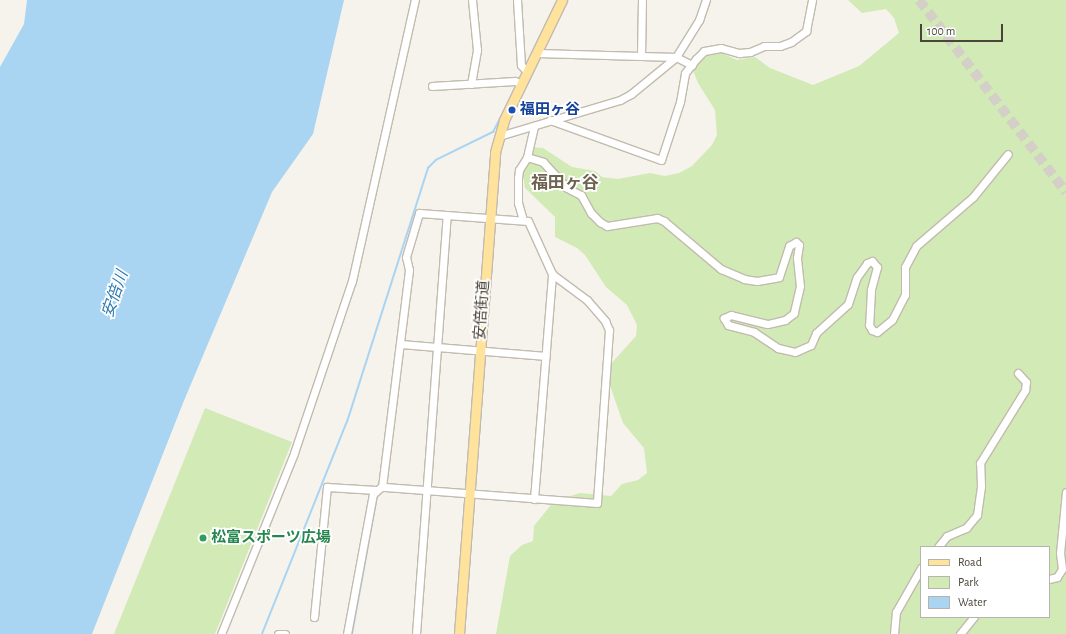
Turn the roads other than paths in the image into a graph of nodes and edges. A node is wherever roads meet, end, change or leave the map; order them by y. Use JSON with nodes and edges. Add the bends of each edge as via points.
{"nodes":[{"id":1,"x":415,"y":0,"type":"edge"},
{"id":2,"x":472,"y":0,"type":"edge"},
{"id":3,"x":517,"y":0,"type":"edge"},
{"id":4,"x":562,"y":0,"type":"edge"},
{"id":5,"x":642,"y":0,"type":"edge"},
{"id":6,"x":706,"y":0,"type":"edge"},
{"id":7,"x":812,"y":0,"type":"edge"},
{"id":8,"x":536,"y":52,"type":"junction"},
{"id":9,"x":641,"y":56,"type":"junction"},
{"id":10,"x":676,"y":57,"type":"junction"},
{"id":11,"x":692,"y":65,"type":"junction"},
{"id":12,"x":527,"y":72,"type":"junction"},
{"id":13,"x":472,"y":84,"type":"junction"},
{"id":14,"x":521,"y":84,"type":"junction"},
{"id":15,"x":432,"y":86,"type":"dead end"},
{"id":16,"x":550,"y":120,"type":"junction"},
{"id":17,"x":534,"y":126,"type":"junction"},
{"id":18,"x":499,"y":136,"type":"junction"},
{"id":19,"x":1008,"y":154,"type":"dead end"},
{"id":20,"x":528,"y":157,"type":"junction"},
{"id":21,"x":447,"y":215,"type":"junction"},
{"id":22,"x":489,"y":218,"type":"junction"},
{"id":23,"x":523,"y":220,"type":"junction"},
{"id":24,"x":552,"y":274,"type":"junction"},
{"id":25,"x":401,"y":344,"type":"junction"},
{"id":26,"x":438,"y":346,"type":"junction"},
{"id":27,"x":479,"y":350,"type":"junction"},
{"id":28,"x":546,"y":356,"type":"junction"},
{"id":29,"x":1018,"y":373,"type":"dead end"},
{"id":30,"x":379,"y":488,"type":"junction"},
{"id":31,"x":427,"y":490,"type":"junction"},
{"id":32,"x":1066,"y":492,"type":"edge"},
{"id":33,"x":469,"y":493,"type":"junction"},
{"id":34,"x":534,"y":499,"type":"junction"},
{"id":35,"x":939,"y":546,"type":"edge"},
{"id":36,"x":920,"y":570,"type":"edge"},
{"id":37,"x":1050,"y":579,"type":"edge"},
{"id":38,"x":314,"y":617,"type":"dead end"},
{"id":39,"x":973,"y":618,"type":"edge"},
{"id":40,"x":221,"y":634,"type":"edge"},
{"id":41,"x":278,"y":634,"type":"edge"},
{"id":42,"x":285,"y":634,"type":"edge"},
{"id":43,"x":347,"y":634,"type":"edge"},
{"id":44,"x":416,"y":634,"type":"edge"},
{"id":45,"x":459,"y":634,"type":"edge"},
{"id":46,"x":894,"y":634,"type":"edge"},
{"id":47,"x":960,"y":634,"type":"edge"}],
"edges":[{"from":1,"to":40,"type":"street","via":[[352,281],[294,453]]},
{"from":2,"to":13,"type":"street","via":[[477,50]]},
{"from":3,"to":12,"type":"street","via":[[521,65]]},
{"from":4,"to":8,"type":"main road","name":"安倍街道"},
{"from":5,"to":9,"type":"street"},
{"from":6,"to":10,"type":"street","via":[[693,31]]},
{"from":7,"to":11,"type":"street","via":[[806,31],[791,42],[780,46],[764,46],[750,52],[739,53],[721,48],[704,51]]},
{"from":8,"to":9,"type":"street"},
{"from":8,"to":12,"type":"main road","name":"安倍街道"},
{"from":9,"to":10,"type":"street"},
{"from":10,"to":11,"type":"street"},
{"from":10,"to":16,"type":"street","via":[[648,82],[620,100]]},
{"from":11,"to":16,"type":"street","via":[[685,73],[680,102],[661,160]]},
{"from":12,"to":14,"type":"main road","name":"安倍街道"},
{"from":13,"to":14,"type":"street","via":[[515,81]]},
{"from":13,"to":15,"type":"street"},
{"from":14,"to":18,"type":"main road","name":"安倍街道"},
{"from":16,"to":17,"type":"street"},
{"from":17,"to":18,"type":"street"},
{"from":17,"to":20,"type":"street"},
{"from":18,"to":22,"type":"main road","name":"安倍街道","via":[[492,172]]},
{"from":19,"to":20,"type":"street","via":[[974,197],[916,246],[906,267],[905,295],[892,320],[877,332],[869,325],[871,290],[877,267],[872,261],[867,263],[858,277],[848,304],[816,333],[811,345],[795,352],[778,348],[754,332],[728,325],[724,318],[731,315],[767,324],[785,320],[794,313],[800,286],[796,258],[799,245],[796,242],[789,246],[779,277],[757,281],[738,276],[712,262],[691,242],[657,218],[607,226],[591,213],[581,195],[567,188],[543,162]]},
{"from":20,"to":23,"type":"street","via":[[519,170],[518,178],[518,203]]},
{"from":21,"to":22,"type":"street"},
{"from":21,"to":25,"type":"street","via":[[419,213],[406,257],[409,270]]},
{"from":21,"to":26,"type":"street"},
{"from":22,"to":23,"type":"street"},
{"from":22,"to":27,"type":"main road","name":"安倍街道"},
{"from":23,"to":24,"type":"street","via":[[528,221]]},
{"from":24,"to":28,"type":"street"},
{"from":24,"to":34,"type":"street","via":[[587,300],[609,330],[598,498],[597,503]]},
{"from":25,"to":26,"type":"street"},
{"from":25,"to":30,"type":"street"},
{"from":26,"to":27,"type":"street"},
{"from":26,"to":31,"type":"street"},
{"from":27,"to":28,"type":"street"},
{"from":27,"to":33,"type":"main road","name":"安倍街道"},
{"from":28,"to":34,"type":"street"},
{"from":29,"to":35,"type":"street","via":[[1026,386],[980,463],[981,486],[977,515],[966,528],[947,536]]},
{"from":30,"to":31,"type":"street"},
{"from":30,"to":38,"type":"street","via":[[327,487]]},
{"from":30,"to":43,"type":"street"},
{"from":31,"to":33,"type":"street"},
{"from":31,"to":44,"type":"street"},
{"from":32,"to":37,"type":"street","via":[[1060,553],[1062,569],[1057,577]]},
{"from":33,"to":34,"type":"street"},
{"from":33,"to":45,"type":"main road","name":"安倍街道"},
{"from":36,"to":46,"type":"street","via":[[896,612]]},
{"from":39,"to":47,"type":"street"},
{"from":41,"to":42,"type":"street"}]}
